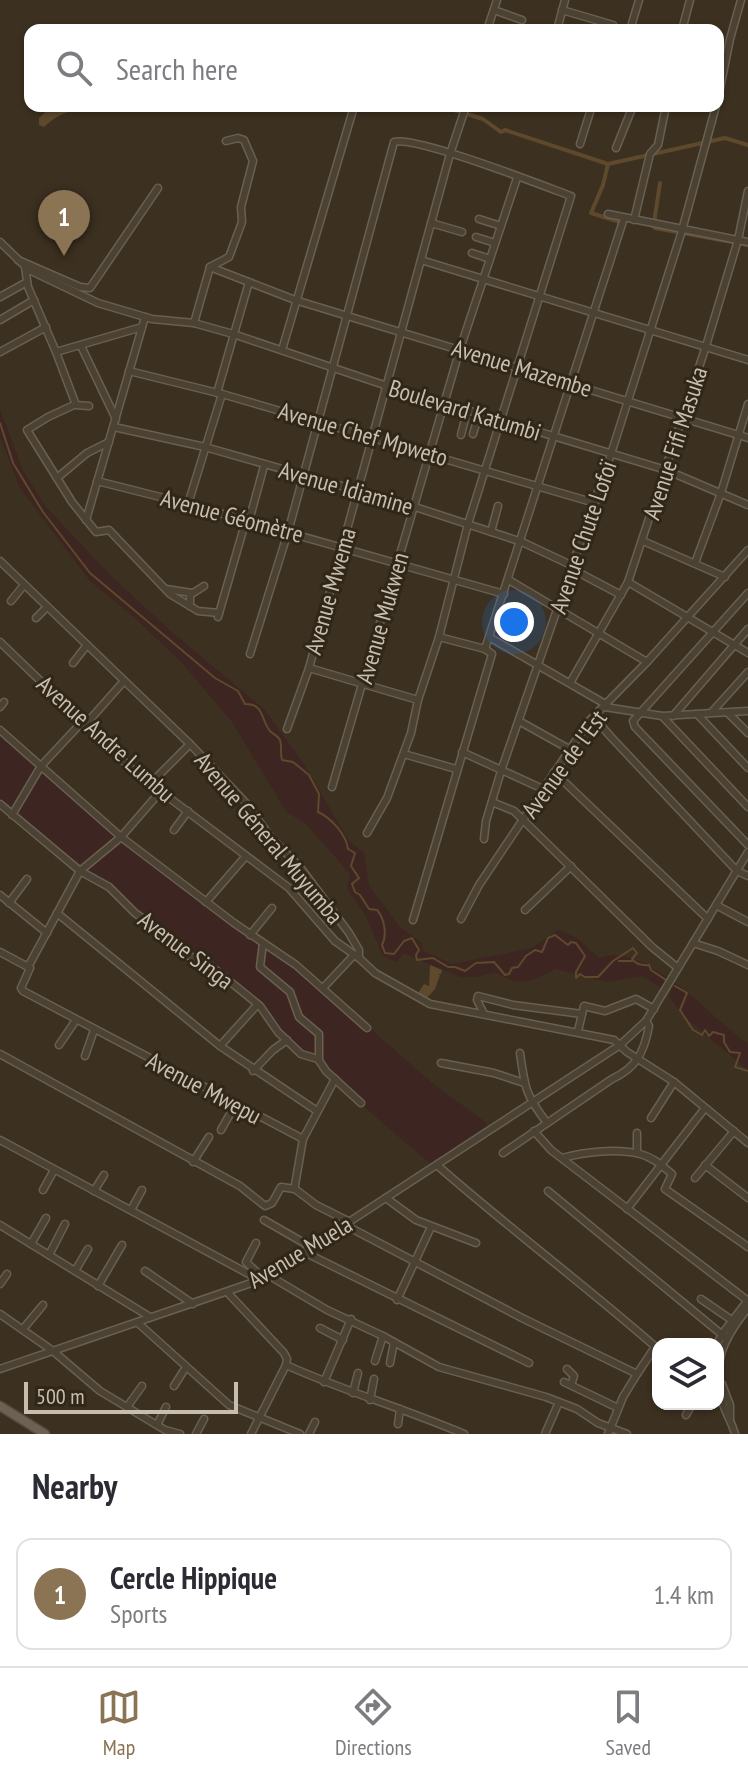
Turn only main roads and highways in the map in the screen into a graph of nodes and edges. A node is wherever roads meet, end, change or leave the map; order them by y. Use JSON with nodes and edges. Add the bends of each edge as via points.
{"nodes":[{"id":1,"x":0,"y":1406,"type":"edge"},
{"id":2,"x":45,"y":1434,"type":"edge"}],
"edges":[{"from":1,"to":2,"type":"main road"}]}
